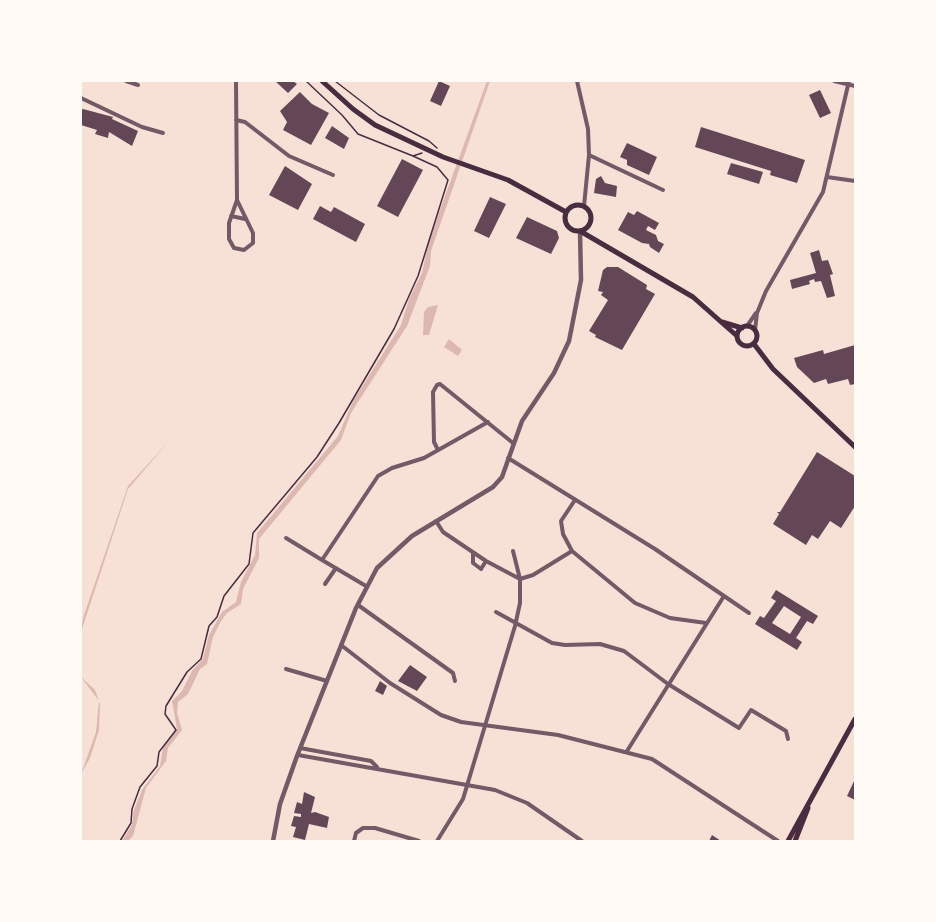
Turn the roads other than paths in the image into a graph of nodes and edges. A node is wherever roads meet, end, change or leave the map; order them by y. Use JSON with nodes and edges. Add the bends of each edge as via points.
{"nodes":[{"id":1,"x":126,"y":81,"type":"edge"},
{"id":2,"x":236,"y":81,"type":"edge"},
{"id":3,"x":322,"y":81,"type":"edge"},
{"id":4,"x":577,"y":81,"type":"edge"},
{"id":5,"x":834,"y":81,"type":"edge"},
{"id":6,"x":849,"y":83,"type":"edge"},
{"id":7,"x":138,"y":85,"type":"dead end"},
{"id":8,"x":855,"y":86,"type":"edge"},
{"id":9,"x":81,"y":98,"type":"edge"},
{"id":10,"x":236,"y":120,"type":"junction"},
{"id":11,"x":163,"y":133,"type":"dead end"},
{"id":12,"x":589,"y":155,"type":"junction"},
{"id":13,"x":333,"y":175,"type":"dead end"},
{"id":14,"x":827,"y":177,"type":"junction"},
{"id":15,"x":855,"y":181,"type":"edge"},
{"id":16,"x":663,"y":190,"type":"dead end"},
{"id":17,"x":237,"y":200,"type":"junction"},
{"id":18,"x":584,"y":206,"type":"junction"},
{"id":19,"x":566,"y":212,"type":"junction"},
{"id":20,"x":231,"y":216,"type":"junction"},
{"id":21,"x":246,"y":219,"type":"junction"},
{"id":22,"x":589,"y":226,"type":"junction"},
{"id":23,"x":580,"y":231,"type":"junction"},
{"id":24,"x":593,"y":239,"type":"junction"},
{"id":25,"x":582,"y":245,"type":"junction"},
{"id":26,"x":757,"y":313,"type":"junction"},
{"id":27,"x":721,"y":321,"type":"junction"},
{"id":28,"x":744,"y":327,"type":"junction"},
{"id":29,"x":755,"y":330,"type":"junction"},
{"id":30,"x":737,"y":336,"type":"junction"},
{"id":31,"x":754,"y":344,"type":"junction"},
{"id":32,"x":488,"y":422,"type":"junction"},
{"id":33,"x":513,"y":443,"type":"junction"},
{"id":34,"x":855,"y":447,"type":"edge"},
{"id":35,"x":438,"y":450,"type":"junction"},
{"id":36,"x":508,"y":457,"type":"junction"},
{"id":37,"x":575,"y":500,"type":"junction"},
{"id":38,"x":436,"y":521,"type":"junction"},
{"id":39,"x":286,"y":538,"type":"dead end"},
{"id":40,"x":513,"y":551,"type":"dead end"},
{"id":41,"x":572,"y":551,"type":"junction"},
{"id":42,"x":472,"y":552,"type":"junction"},
{"id":43,"x":322,"y":560,"type":"junction"},
{"id":44,"x":486,"y":561,"type":"junction"},
{"id":45,"x":336,"y":568,"type":"junction"},
{"id":46,"x":520,"y":579,"type":"junction"},
{"id":47,"x":325,"y":585,"type":"dead end"},
{"id":48,"x":366,"y":586,"type":"junction"},
{"id":49,"x":724,"y":596,"type":"junction"},
{"id":50,"x":358,"y":605,"type":"junction"},
{"id":51,"x":496,"y":612,"type":"dead end"},
{"id":52,"x":749,"y":613,"type":"dead end"},
{"id":53,"x":516,"y":621,"type":"junction"},
{"id":54,"x":706,"y":623,"type":"junction"},
{"id":55,"x":341,"y":645,"type":"junction"},
{"id":56,"x":286,"y":669,"type":"dead end"},
{"id":57,"x":327,"y":681,"type":"junction"},
{"id":58,"x":455,"y":681,"type":"dead end"},
{"id":59,"x":668,"y":684,"type":"junction"},
{"id":60,"x":855,"y":719,"type":"edge"},
{"id":61,"x":486,"y":725,"type":"junction"},
{"id":62,"x":788,"y":739,"type":"dead end"},
{"id":63,"x":300,"y":748,"type":"junction"},
{"id":64,"x":627,"y":751,"type":"junction"},
{"id":65,"x":298,"y":755,"type":"junction"},
{"id":66,"x":377,"y":767,"type":"junction"},
{"id":67,"x":468,"y":784,"type":"junction"},
{"id":68,"x":813,"y":795,"type":"junction"},
{"id":69,"x":273,"y":841,"type":"edge"},
{"id":70,"x":354,"y":841,"type":"edge"},
{"id":71,"x":419,"y":841,"type":"edge"},
{"id":72,"x":437,"y":841,"type":"edge"},
{"id":73,"x":582,"y":841,"type":"edge"},
{"id":74,"x":778,"y":841,"type":"edge"},
{"id":75,"x":788,"y":841,"type":"edge"},
{"id":76,"x":795,"y":841,"type":"edge"}],
"edges":[{"from":1,"to":7,"type":"street"},
{"from":2,"to":10,"type":"street"},
{"from":3,"to":19,"type":"main road","via":[[375,125],[444,157],[508,180]]},
{"from":4,"to":12,"type":"street","via":[[588,129]]},
{"from":5,"to":6,"type":"street"},
{"from":6,"to":8,"type":"street"},
{"from":6,"to":14,"type":"street"},
{"from":9,"to":11,"type":"street"},
{"from":10,"to":13,"type":"street","via":[[245,122],[289,156]]},
{"from":10,"to":17,"type":"street"},
{"from":12,"to":16,"type":"street"},
{"from":12,"to":18,"type":"street"},
{"from":14,"to":15,"type":"street"},
{"from":14,"to":26,"type":"street","via":[[823,192],[791,242]]},
{"from":17,"to":20,"type":"street"},
{"from":17,"to":21,"type":"street"},
{"from":18,"to":19,"type":"main road","via":[[574,205]]},
{"from":18,"to":22,"type":"main road","via":[[592,216]]},
{"from":19,"to":23,"type":"main road","via":[[566,224]]},
{"from":20,"to":21,"type":"street"},
{"from":20,"to":21,"type":"street","via":[[230,243],[240,250],[253,243],[254,233]]},
{"from":22,"to":23,"type":"main road"},
{"from":22,"to":24,"type":"main road"},
{"from":23,"to":24,"type":"main road"},
{"from":23,"to":25,"type":"street"},
{"from":24,"to":25,"type":"street"},
{"from":24,"to":27,"type":"main road","via":[[693,297]]},
{"from":25,"to":33,"type":"street","via":[[580,295],[569,341]]},
{"from":26,"to":28,"type":"street"},
{"from":26,"to":29,"type":"street"},
{"from":27,"to":28,"type":"main road"},
{"from":27,"to":30,"type":"main road"},
{"from":28,"to":29,"type":"main road"},
{"from":28,"to":30,"type":"main road"},
{"from":29,"to":31,"type":"main road"},
{"from":30,"to":31,"type":"main road","via":[[743,346]]},
{"from":31,"to":34,"type":"main road","via":[[773,369]]},
{"from":32,"to":33,"type":"street"},
{"from":32,"to":35,"type":"street"},
{"from":32,"to":35,"type":"street","via":[[443,384],[437,385],[433,402],[434,442]]},
{"from":33,"to":36,"type":"street"},
{"from":35,"to":43,"type":"street","via":[[378,476]]},
{"from":36,"to":37,"type":"street"},
{"from":36,"to":38,"type":"street","via":[[494,488]]},
{"from":37,"to":41,"type":"street","via":[[561,521]]},
{"from":37,"to":49,"type":"street"},
{"from":38,"to":42,"type":"street","via":[[443,532]]},
{"from":38,"to":48,"type":"street","via":[[398,546]]},
{"from":39,"to":43,"type":"street"},
{"from":40,"to":46,"type":"street"},
{"from":41,"to":46,"type":"street"},
{"from":41,"to":54,"type":"street","via":[[635,603],[670,618]]},
{"from":42,"to":44,"type":"street"},
{"from":42,"to":44,"type":"street","via":[[473,563],[481,569]]},
{"from":43,"to":45,"type":"street"},
{"from":44,"to":46,"type":"street"},
{"from":45,"to":47,"type":"street"},
{"from":45,"to":48,"type":"street"},
{"from":46,"to":53,"type":"street"},
{"from":48,"to":50,"type":"street"},
{"from":49,"to":52,"type":"street"},
{"from":49,"to":54,"type":"street"},
{"from":50,"to":55,"type":"street"},
{"from":50,"to":58,"type":"street","via":[[453,673]]},
{"from":51,"to":53,"type":"street"},
{"from":53,"to":59,"type":"street","via":[[552,643],[600,644],[624,651]]},
{"from":53,"to":61,"type":"street"},
{"from":54,"to":59,"type":"street"},
{"from":55,"to":57,"type":"street"},
{"from":55,"to":61,"type":"street","via":[[441,715]]},
{"from":56,"to":57,"type":"street"},
{"from":57,"to":63,"type":"street"},
{"from":59,"to":62,"type":"street","via":[[740,728],[751,710],[786,731]]},
{"from":59,"to":64,"type":"street"},
{"from":60,"to":68,"type":"main road"},
{"from":61,"to":64,"type":"street","via":[[558,735]]},
{"from":61,"to":67,"type":"street"},
{"from":63,"to":65,"type":"street"},
{"from":63,"to":66,"type":"street","via":[[371,761]]},
{"from":64,"to":74,"type":"street","via":[[652,759]]},
{"from":65,"to":66,"type":"street","via":[[370,769]]},
{"from":65,"to":69,"type":"street","via":[[280,804]]},
{"from":66,"to":67,"type":"street"},
{"from":67,"to":72,"type":"street","via":[[464,799]]},
{"from":67,"to":73,"type":"street","via":[[510,794]]},
{"from":68,"to":75,"type":"main road"},
{"from":68,"to":76,"type":"main road"},
{"from":70,"to":71,"type":"street","via":[[363,828],[375,828]]}]}
